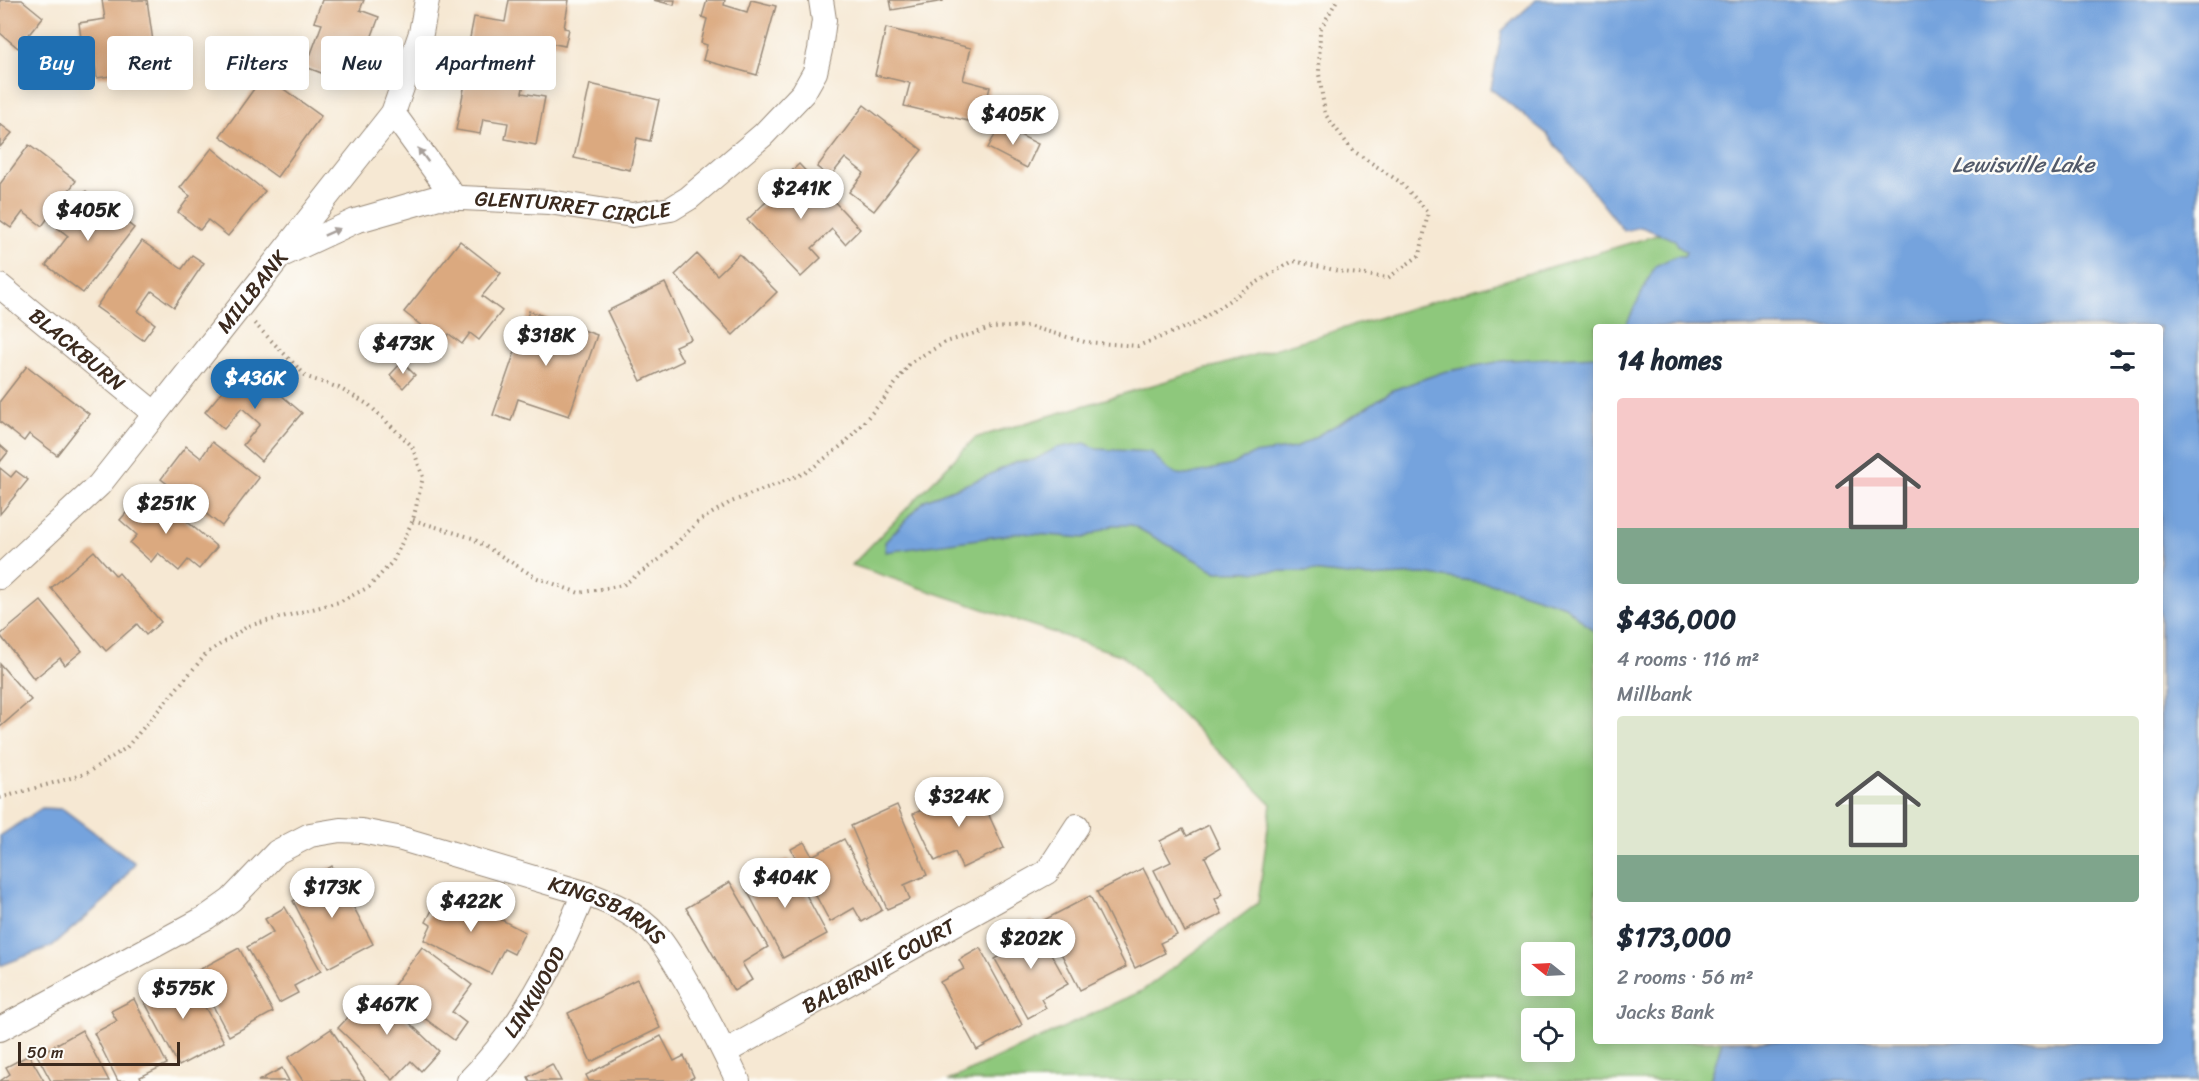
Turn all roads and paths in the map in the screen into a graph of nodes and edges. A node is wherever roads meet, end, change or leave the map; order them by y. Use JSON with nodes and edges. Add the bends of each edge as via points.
{"nodes":[{"id":1,"x":427,"y":0,"type":"edge"},
{"id":2,"x":821,"y":0,"type":"edge"},
{"id":3,"x":1337,"y":0,"type":"edge"},
{"id":4,"x":393,"y":113,"type":"junction"},
{"id":5,"x":454,"y":197,"type":"junction"},
{"id":6,"x":279,"y":257,"type":"junction"},
{"id":7,"x":0,"y":286,"type":"edge"},
{"id":8,"x":238,"y":307,"type":"junction"},
{"id":9,"x":154,"y":413,"type":"junction"},
{"id":10,"x":413,"y":520,"type":"junction"},
{"id":11,"x":0,"y":577,"type":"edge"},
{"id":12,"x":0,"y":798,"type":"edge"},
{"id":13,"x":1077,"y":826,"type":"dead end"},
{"id":14,"x":585,"y":893,"type":"junction"},
{"id":15,"x":0,"y":1029,"type":"edge"},
{"id":16,"x":724,"y":1052,"type":"junction"},
{"id":17,"x":469,"y":1081,"type":"edge"},
{"id":18,"x":738,"y":1081,"type":"edge"}],
"edges":[{"from":1,"to":4,"type":"street","name":"MILLBANK","via":[[421,33]]},
{"from":2,"to":5,"type":"street","name":"GLENTURRET CIRCLE","via":[[824,20],[820,50],[815,72],[803,93],[763,135],[671,209],[632,215],[549,202]]},
{"from":3,"to":10,"type":"path","via":[[1320,30],[1319,74],[1325,114],[1352,150],[1400,182],[1428,212],[1420,255],[1388,278],[1293,261],[1196,322],[1138,346],[1085,342],[1028,326],[991,328],[946,342],[911,362],[845,443],[807,472],[731,502],[699,521],[660,559],[623,585],[579,593],[535,577],[472,538]]},
{"from":5,"to":4,"type":"street","name":"GLENTURRET CIRCLE","one_way":true},
{"from":4,"to":6,"type":"street","name":"MILLBANK"},
{"from":6,"to":5,"type":"street","name":"GLENTURRET CIRCLE","one_way":true,"via":[[355,221],[439,196]]},
{"from":6,"to":8,"type":"street","name":"MILLBANK"},
{"from":7,"to":9,"type":"street","name":"BLACKBURN"},
{"from":8,"to":9,"type":"street","name":"MILLBANK"},
{"from":8,"to":10,"type":"path","via":[[307,377],[339,388],[369,405],[412,446],[423,477]]},
{"from":9,"to":11,"type":"street","name":"MILLBANK","via":[[99,485]]},
{"from":10,"to":12,"type":"path","via":[[393,561],[369,587],[339,602],[248,626],[207,653],[126,748],[85,774]]},
{"from":13,"to":16,"type":"street","name":"BALBIRNIE COURT","via":[[1047,872]]},
{"from":14,"to":15,"type":"street","name":"KINGSBARNS","via":[[402,839],[361,831],[321,833],[277,852],[231,900],[207,917]]},
{"from":14,"to":16,"type":"street","name":"KINGSBARNS","via":[[621,908],[656,934],[709,1018]]},
{"from":14,"to":17,"type":"street","name":"LINKWOOD","via":[[528,1009]]},
{"from":16,"to":18,"type":"street","name":"KINGSBARNS"}]}
